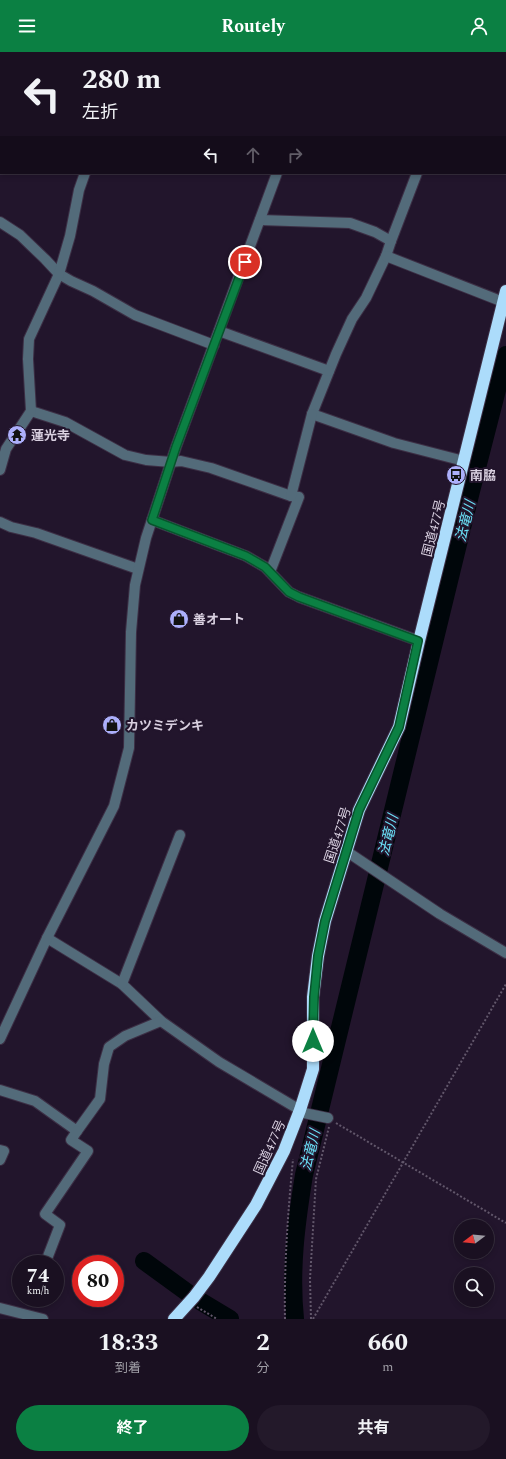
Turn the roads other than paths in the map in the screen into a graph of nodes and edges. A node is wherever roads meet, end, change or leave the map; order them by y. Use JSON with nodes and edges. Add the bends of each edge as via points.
{"nodes":[{"id":1,"x":85,"y":174,"type":"edge"},
{"id":2,"x":277,"y":174,"type":"edge"},
{"id":3,"x":417,"y":174,"type":"edge"},
{"id":4,"x":260,"y":220,"type":"junction"},
{"id":5,"x":0,"y":222,"type":"edge"},
{"id":6,"x":391,"y":241,"type":"junction"},
{"id":7,"x":386,"y":256,"type":"junction"},
{"id":8,"x":59,"y":274,"type":"junction"},
{"id":9,"x":505,"y":299,"type":"edge"},
{"id":10,"x":219,"y":331,"type":"junction"},
{"id":11,"x":214,"y":345,"type":"junction"},
{"id":12,"x":329,"y":371,"type":"junction"},
{"id":13,"x":31,"y":411,"type":"junction"},
{"id":14,"x":312,"y":414,"type":"junction"},
{"id":15,"x":464,"y":461,"type":"junction"},
{"id":16,"x":171,"y":462,"type":"junction"},
{"id":17,"x":0,"y":470,"type":"edge"},
{"id":18,"x":291,"y":496,"type":"junction"},
{"id":19,"x":152,"y":520,"type":"junction"},
{"id":20,"x":0,"y":522,"type":"edge"},
{"id":21,"x":138,"y":570,"type":"junction"},
{"id":22,"x":270,"y":572,"type":"junction"},
{"id":23,"x":418,"y":641,"type":"junction"},
{"id":24,"x":180,"y":835,"type":"dead end"},
{"id":25,"x":346,"y":851,"type":"junction"},
{"id":26,"x":47,"y":938,"type":"junction"},
{"id":27,"x":506,"y":953,"type":"edge"},
{"id":28,"x":122,"y":984,"type":"junction"},
{"id":29,"x":161,"y":1021,"type":"junction"},
{"id":30,"x":0,"y":1039,"type":"edge"},
{"id":31,"x":0,"y":1090,"type":"edge"},
{"id":32,"x":302,"y":1112,"type":"junction"},
{"id":33,"x":330,"y":1119,"type":"road end"},
{"id":34,"x":77,"y":1131,"type":"junction"},
{"id":35,"x":0,"y":1150,"type":"edge"},
{"id":36,"x":0,"y":1160,"type":"edge"},
{"id":37,"x":48,"y":1255,"type":"edge"},
{"id":38,"x":0,"y":1308,"type":"edge"},
{"id":39,"x":43,"y":1319,"type":"edge"},
{"id":40,"x":174,"y":1319,"type":"edge"}],
"edges":[{"from":1,"to":8,"type":"street"},
{"from":2,"to":4,"type":"street"},
{"from":3,"to":6,"type":"street"},
{"from":4,"to":6,"type":"street","via":[[350,223]]},
{"from":4,"to":10,"type":"street"},
{"from":5,"to":8,"type":"street","via":[[20,235]]},
{"from":6,"to":7,"type":"street"},
{"from":7,"to":9,"type":"street"},
{"from":7,"to":12,"type":"street","via":[[366,298],[352,319]]},
{"from":8,"to":11,"type":"street","via":[[135,315]]},
{"from":8,"to":13,"type":"street","via":[[29,339]]},
{"from":9,"to":15,"type":"highway","name":"国道477号"},
{"from":10,"to":11,"type":"street"},
{"from":10,"to":12,"type":"street"},
{"from":11,"to":16,"type":"street"},
{"from":12,"to":14,"type":"street"},
{"from":13,"to":16,"type":"street","via":[[65,422],[125,455]]},
{"from":13,"to":17,"type":"street","via":[[6,449]]},
{"from":14,"to":15,"type":"street","via":[[394,443]]},
{"from":14,"to":18,"type":"street"},
{"from":15,"to":23,"type":"highway","name":"国道477号"},
{"from":16,"to":18,"type":"street","via":[[181,461],[211,468]]},
{"from":16,"to":19,"type":"street"},
{"from":18,"to":22,"type":"street","via":[[299,497]]},
{"from":19,"to":21,"type":"street"},
{"from":19,"to":22,"type":"street","via":[[246,556]]},
{"from":20,"to":21,"type":"street"},
{"from":21,"to":26,"type":"street","via":[[131,632],[127,755],[114,806]]},
{"from":22,"to":23,"type":"street","via":[[289,592],[299,597]]},
{"from":23,"to":25,"type":"highway","name":"国道477号","via":[[399,727],[359,810]]},
{"from":24,"to":28,"type":"street"},
{"from":25,"to":27,"type":"street","via":[[440,914]]},
{"from":25,"to":32,"type":"highway","name":"国道477号","via":[[325,921],[318,956],[314,997],[313,1070]]},
{"from":26,"to":28,"type":"street"},
{"from":26,"to":30,"type":"street"},
{"from":28,"to":29,"type":"street"},
{"from":29,"to":32,"type":"street","via":[[219,1062]]},
{"from":29,"to":34,"type":"street","via":[[125,1036],[109,1047],[104,1064],[100,1099]]},
{"from":31,"to":34,"type":"street","via":[[35,1101]]},
{"from":32,"to":33,"type":"street"},
{"from":32,"to":40,"type":"highway","name":"国道477号","via":[[256,1205],[217,1267]]},
{"from":34,"to":37,"type":"street","via":[[71,1140],[88,1151],[44,1214],[60,1225]]},
{"from":35,"to":36,"type":"street","via":[[4,1151]]},
{"from":38,"to":39,"type":"street"}]}
